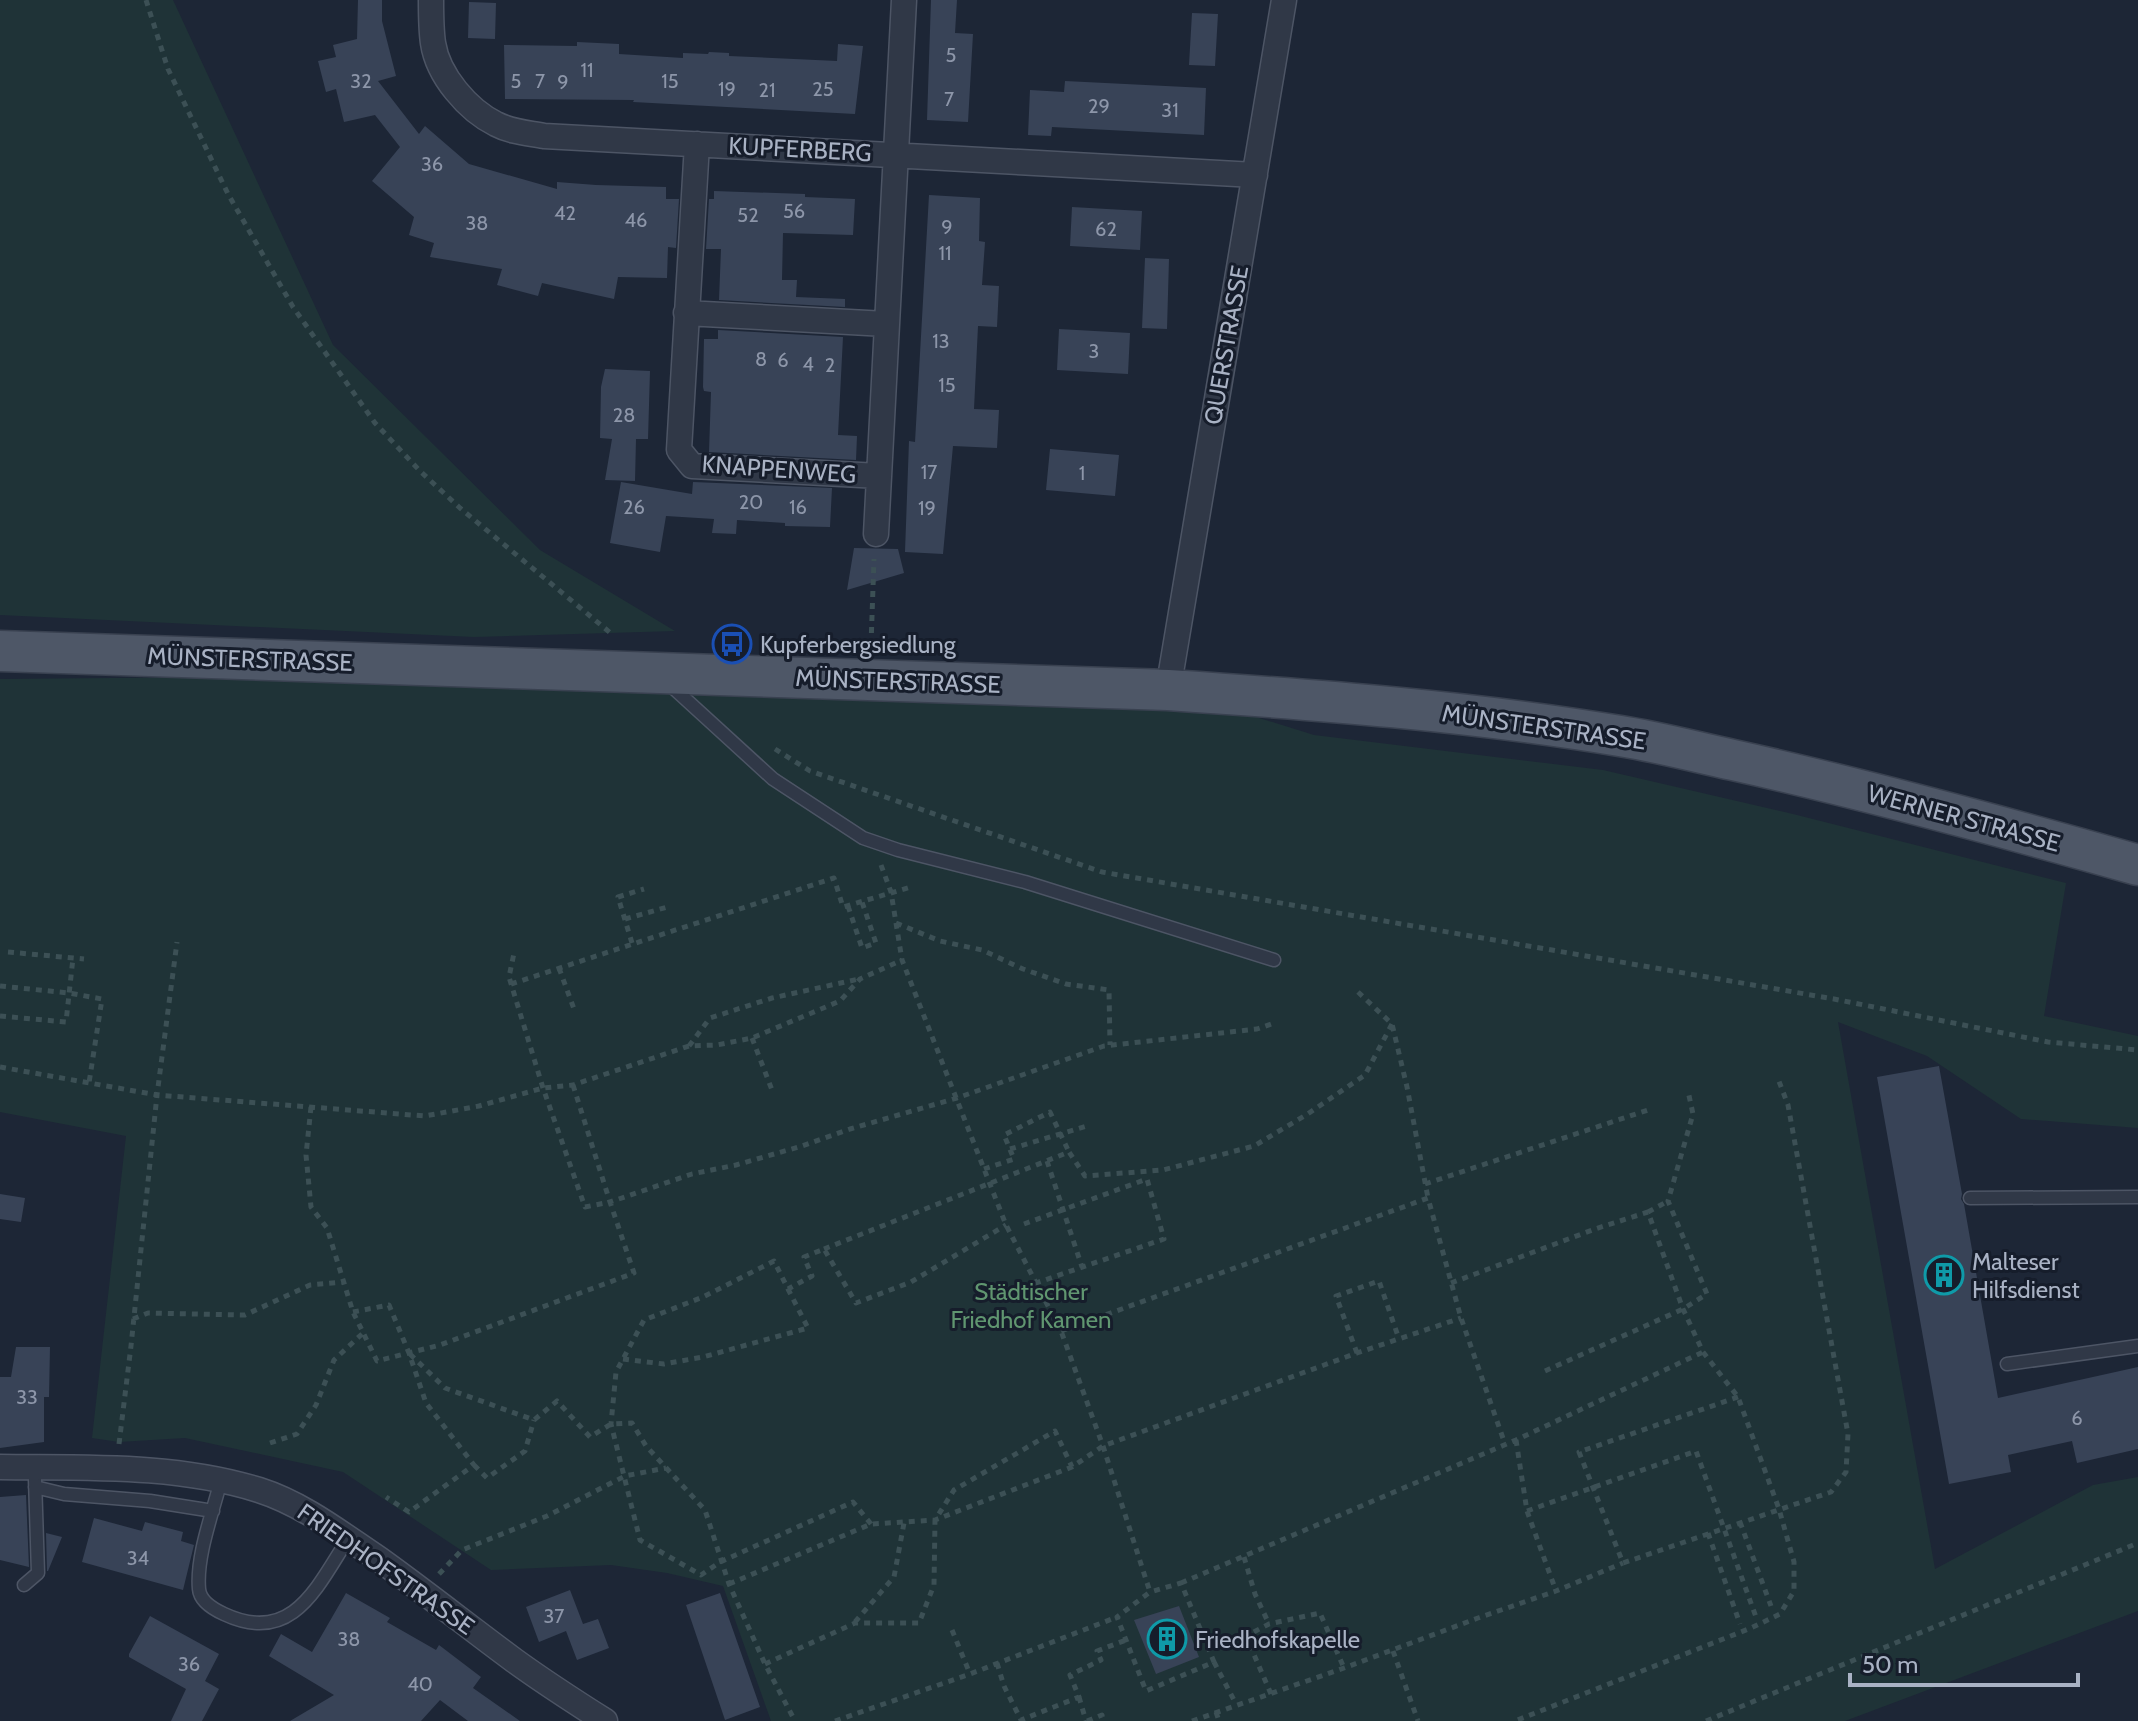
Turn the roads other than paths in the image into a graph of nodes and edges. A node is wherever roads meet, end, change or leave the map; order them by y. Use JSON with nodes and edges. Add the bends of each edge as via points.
{"nodes":[{"id":1,"x":431,"y":0,"type":"edge"},
{"id":2,"x":904,"y":0,"type":"edge"},
{"id":3,"x":1284,"y":0,"type":"edge"},
{"id":4,"x":697,"y":144,"type":"junction"},
{"id":5,"x":897,"y":154,"type":"junction"},
{"id":6,"x":1255,"y":175,"type":"junction"},
{"id":7,"x":686,"y":313,"type":"junction"},
{"id":8,"x":886,"y":324,"type":"junction"},
{"id":9,"x":879,"y":476,"type":"junction"},
{"id":10,"x":876,"y":534,"type":"road end"},
{"id":11,"x":0,"y":651,"type":"edge"},
{"id":12,"x":658,"y":674,"type":"junction"},
{"id":13,"x":1168,"y":690,"type":"junction"},
{"id":14,"x":1789,"y":773,"type":"joint"},
{"id":15,"x":2138,"y":865,"type":"edge"},
{"id":16,"x":1274,"y":960,"type":"dead end"},
{"id":17,"x":2138,"y":1197,"type":"edge"},
{"id":18,"x":1970,"y":1198,"type":"dead end"},
{"id":19,"x":2138,"y":1346,"type":"edge"},
{"id":20,"x":2007,"y":1364,"type":"dead end"},
{"id":21,"x":0,"y":1467,"type":"edge"},
{"id":22,"x":35,"y":1477,"type":"junction"},
{"id":23,"x":221,"y":1480,"type":"junction"},
{"id":24,"x":213,"y":1511,"type":"junction"},
{"id":25,"x":348,"y":1539,"type":"junction"},
{"id":26,"x":24,"y":1585,"type":"dead end"},
{"id":27,"x":605,"y":1721,"type":"edge"}],
"edges":[{"from":1,"to":4,"type":"street","name":"KUPFERBERG","via":[[433,46],[441,67],[475,110],[495,124],[544,136]]},
{"from":2,"to":5,"type":"street","name":"KNAPPENWEG"},
{"from":3,"to":6,"type":"street","name":"QUERSTRASSE"},
{"from":4,"to":5,"type":"street","name":"KUPFERBERG"},
{"from":4,"to":7,"type":"street","name":"KNAPPENWEG"},
{"from":5,"to":6,"type":"street","name":"KUPFERBERG"},
{"from":5,"to":8,"type":"street","name":"KNAPPENWEG"},
{"from":6,"to":13,"type":"street","name":"QUERSTRASSE"},
{"from":7,"to":8,"type":"street"},
{"from":7,"to":9,"type":"street","name":"KNAPPENWEG","via":[[679,450],[692,466]]},
{"from":8,"to":9,"type":"street","name":"KNAPPENWEG"},
{"from":9,"to":10,"type":"street","name":"KNAPPENWEG"},
{"from":11,"to":12,"type":"main road","name":"MÜNSTERSTRASSE"},
{"from":12,"to":13,"type":"main road","name":"MÜNSTERSTRASSE"},
{"from":12,"to":16,"type":"lane","via":[[773,779],[863,838]]},
{"from":13,"to":14,"type":"main road","name":"MÜNSTERSTRASSE","via":[[1464,714],[1623,736]]},
{"from":14,"to":15,"type":"main road","name":"WERNER STRASSE"},
{"from":17,"to":18,"type":"lane"},
{"from":19,"to":20,"type":"lane"},
{"from":21,"to":22,"type":"street","name":"FRIEDHOFSTRASSE"},
{"from":22,"to":23,"type":"street","name":"FRIEDHOFSTRASSE","via":[[117,1469]]},
{"from":22,"to":24,"type":"lane","via":[[64,1494]]},
{"from":22,"to":26,"type":"lane","via":[[38,1573]]},
{"from":23,"to":24,"type":"lane"},
{"from":23,"to":25,"type":"street","name":"FRIEDHOFSTRASSE","via":[[293,1503]]},
{"from":24,"to":25,"type":"lane","via":[[199,1589],[202,1600],[240,1621],[257,1624],[290,1615]]},
{"from":25,"to":27,"type":"street","name":"FRIEDHOFSTRASSE"}]}
